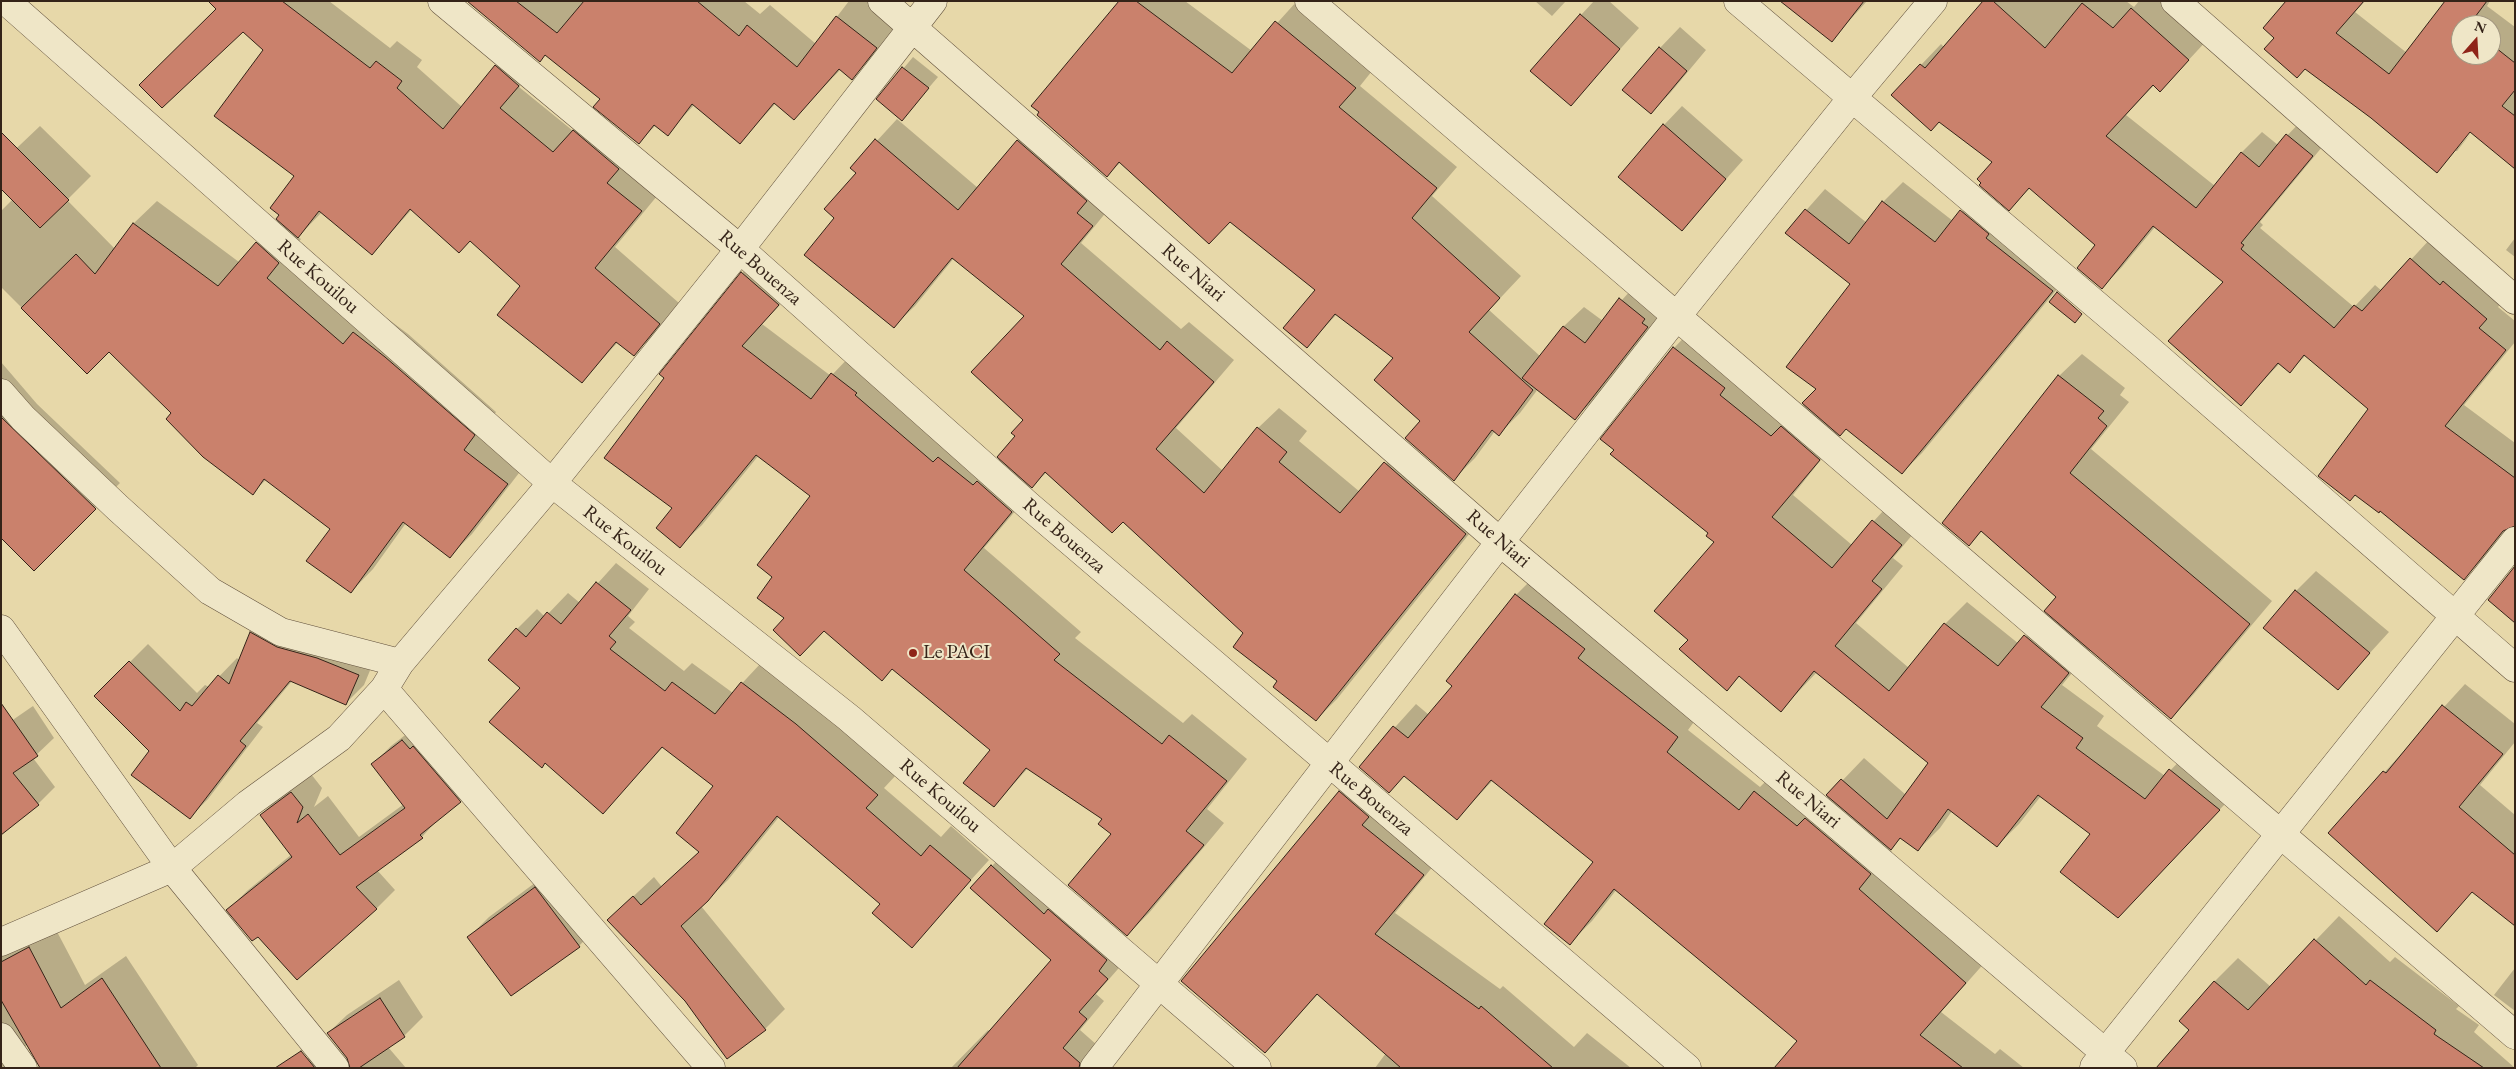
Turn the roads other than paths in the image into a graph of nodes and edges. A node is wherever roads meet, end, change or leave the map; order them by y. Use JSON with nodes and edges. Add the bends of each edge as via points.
{"nodes":[{"id":1,"x":6,"y":1,"type":"edge"},
{"id":2,"x":442,"y":1,"type":"edge"},
{"id":3,"x":882,"y":1,"type":"edge"},
{"id":4,"x":933,"y":1,"type":"edge"},
{"id":5,"x":1309,"y":1,"type":"edge"},
{"id":6,"x":1738,"y":1,"type":"edge"},
{"id":7,"x":1934,"y":1,"type":"edge"},
{"id":8,"x":2175,"y":1,"type":"edge"},
{"id":9,"x":913,"y":27,"type":"junction"},
{"id":10,"x":1852,"y":98,"type":"junction"},
{"id":11,"x":740,"y":249,"type":"junction"},
{"id":12,"x":2515,"y":300,"type":"edge"},
{"id":13,"x":1676,"y":317,"type":"junction"},
{"id":14,"x":1,"y":393,"type":"edge"},
{"id":15,"x":552,"y":483,"type":"junction"},
{"id":16,"x":2515,"y":541,"type":"edge"},
{"id":17,"x":1500,"y":542,"type":"junction"},
{"id":18,"x":2455,"y":616,"type":"junction"},
{"id":19,"x":1,"y":628,"type":"edge"},
{"id":20,"x":400,"y":663,"type":"junction"},
{"id":21,"x":2515,"y":668,"type":"edge"},
{"id":22,"x":384,"y":689,"type":"junction"},
{"id":23,"x":1329,"y":764,"type":"junction"},
{"id":24,"x":2283,"y":834,"type":"junction"},
{"id":25,"x":172,"y":868,"type":"junction"},
{"id":26,"x":1,"y":942,"type":"edge"},
{"id":27,"x":1158,"y":983,"type":"junction"},
{"id":28,"x":2515,"y":1035,"type":"edge"},
{"id":29,"x":1,"y":1037,"type":"edge"},
{"id":30,"x":2107,"y":1063,"type":"edge"},
{"id":31,"x":23,"y":1068,"type":"edge"},
{"id":32,"x":335,"y":1068,"type":"edge"},
{"id":33,"x":712,"y":1068,"type":"edge"},
{"id":34,"x":1094,"y":1068,"type":"edge"},
{"id":35,"x":1257,"y":1068,"type":"edge"},
{"id":36,"x":1687,"y":1068,"type":"edge"}],
"edges":[{"from":1,"to":15,"type":"street","name":"Rue Kouilou"},
{"from":2,"to":11,"type":"street","name":"Rue Bouenza"},
{"from":3,"to":9,"type":"street","name":"Rue Niari"},
{"from":4,"to":9,"type":"street"},
{"from":5,"to":13,"type":"street"},
{"from":6,"to":10,"type":"street"},
{"from":7,"to":10,"type":"street"},
{"from":8,"to":12,"type":"street"},
{"from":9,"to":11,"type":"street"},
{"from":9,"to":17,"type":"street","name":"Rue Niari"},
{"from":10,"to":13,"type":"street"},
{"from":10,"to":18,"type":"street","via":[[2146,347]]},
{"from":11,"to":15,"type":"street"},
{"from":11,"to":23,"type":"street","name":"Rue Bouenza","via":[[1029,506]]},
{"from":13,"to":17,"type":"street"},
{"from":13,"to":24,"type":"street"},
{"from":14,"to":20,"type":"street","via":[[23,418],[210,591],[281,632]]},
{"from":15,"to":20,"type":"street"},
{"from":15,"to":27,"type":"street","name":"Rue Kouilou","via":[[849,718]]},
{"from":16,"to":18,"type":"street"},
{"from":17,"to":23,"type":"street"},
{"from":17,"to":30,"type":"street","name":"Rue Niari","via":[[1834,822]]},
{"from":18,"to":21,"type":"street"},
{"from":18,"to":24,"type":"street"},
{"from":19,"to":25,"type":"street"},
{"from":20,"to":22,"type":"street"},
{"from":22,"to":25,"type":"street","via":[[339,738],[248,804]]},
{"from":22,"to":33,"type":"street"},
{"from":23,"to":27,"type":"street"},
{"from":23,"to":36,"type":"street","name":"Rue Bouenza"},
{"from":24,"to":28,"type":"street"},
{"from":24,"to":30,"type":"street"},
{"from":25,"to":26,"type":"street"},
{"from":25,"to":32,"type":"street"},
{"from":27,"to":34,"type":"street"},
{"from":27,"to":35,"type":"street","name":"Rue Kouilou"},
{"from":29,"to":31,"type":"street"}]}
